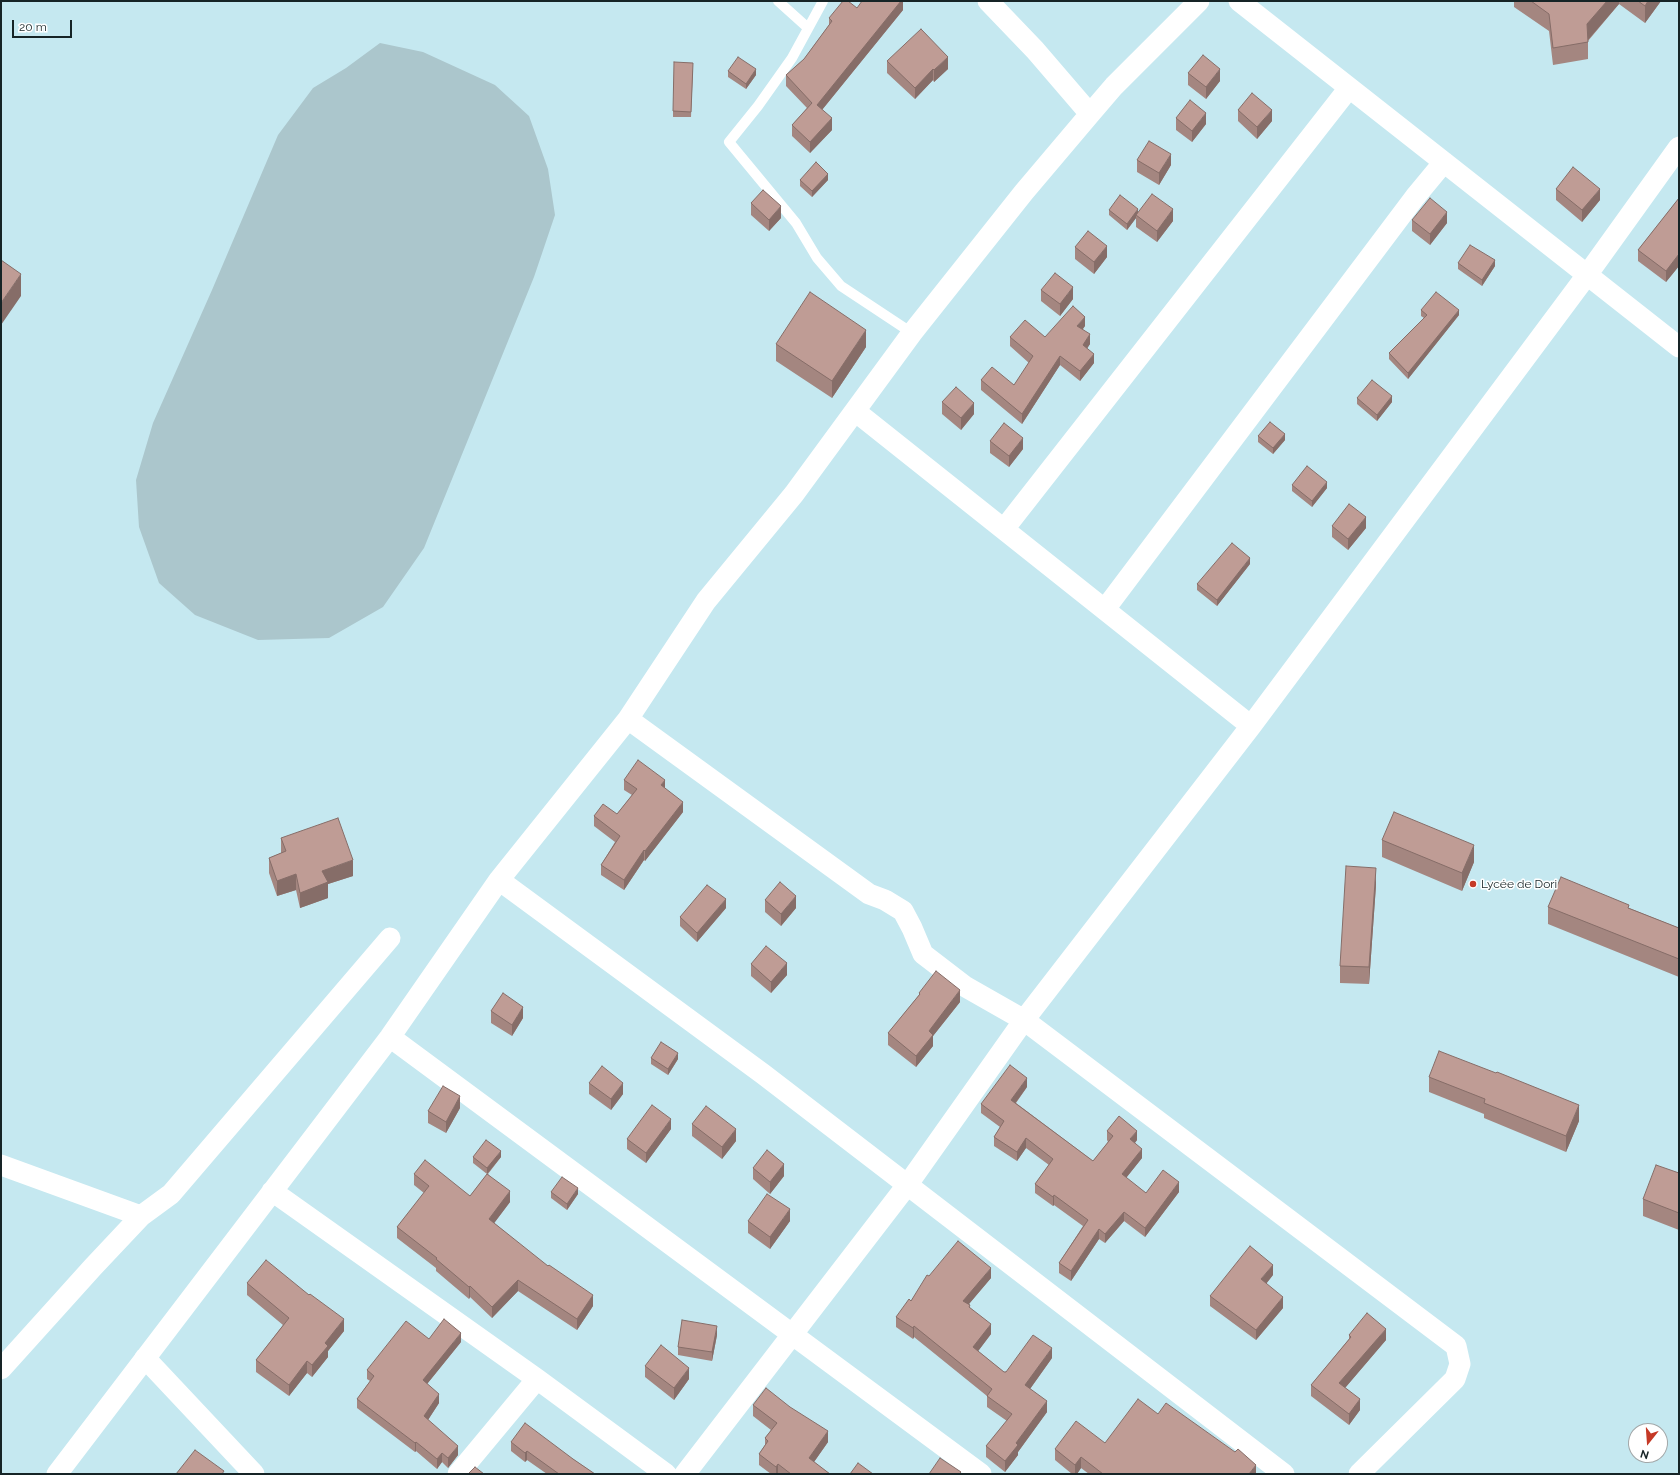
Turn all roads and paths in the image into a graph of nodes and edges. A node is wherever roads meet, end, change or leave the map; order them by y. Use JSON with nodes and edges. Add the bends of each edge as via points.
{"nodes":[{"id":1,"x":778,"y":1,"type":"edge"},
{"id":2,"x":823,"y":1,"type":"edge"},
{"id":3,"x":988,"y":1,"type":"edge"},
{"id":4,"x":1199,"y":1,"type":"edge"},
{"id":5,"x":1239,"y":1,"type":"edge"},
{"id":6,"x":808,"y":28,"type":"junction"},
{"id":7,"x":1349,"y":88,"type":"junction"},
{"id":8,"x":1090,"y":114,"type":"junction"},
{"id":9,"x":1679,"y":147,"type":"edge"},
{"id":10,"x":1444,"y":162,"type":"junction"},
{"id":11,"x":1587,"y":275,"type":"junction"},
{"id":12,"x":912,"y":333,"type":"junction"},
{"id":13,"x":1679,"y":347,"type":"edge"},
{"id":14,"x":855,"y":411,"type":"junction"},
{"id":15,"x":1004,"y":529,"type":"junction"},
{"id":16,"x":1105,"y":609,"type":"junction"},
{"id":17,"x":628,"y":719,"type":"junction"},
{"id":18,"x":1251,"y":726,"type":"junction"},
{"id":19,"x":499,"y":880,"type":"junction"},
{"id":20,"x":390,"y":938,"type":"dead end"},
{"id":21,"x":1024,"y":1020,"type":"junction"},
{"id":22,"x":390,"y":1037,"type":"junction"},
{"id":23,"x":1,"y":1165,"type":"edge"},
{"id":24,"x":908,"y":1184,"type":"junction"},
{"id":25,"x":272,"y":1191,"type":"junction"},
{"id":26,"x":141,"y":1216,"type":"junction"},
{"id":27,"x":792,"y":1335,"type":"junction"},
{"id":28,"x":145,"y":1358,"type":"junction"},
{"id":29,"x":1,"y":1370,"type":"edge"},
{"id":30,"x":537,"y":1379,"type":"junction"},
{"id":31,"x":58,"y":1474,"type":"edge"},
{"id":32,"x":254,"y":1474,"type":"edge"},
{"id":33,"x":458,"y":1474,"type":"edge"},
{"id":34,"x":666,"y":1474,"type":"edge"},
{"id":35,"x":685,"y":1474,"type":"edge"},
{"id":36,"x":981,"y":1474,"type":"edge"},
{"id":37,"x":1284,"y":1474,"type":"edge"},
{"id":38,"x":1359,"y":1474,"type":"edge"}],
"edges":[{"from":1,"to":6,"type":"lane"},
{"from":2,"to":6,"type":"lane"},
{"from":3,"to":8,"type":"street","via":[[1035,50]]},
{"from":4,"to":8,"type":"street","via":[[1114,86]]},
{"from":5,"to":7,"type":"street"},
{"from":6,"to":12,"type":"lane","via":[[792,58],[729,142],[796,222],[817,258],[841,286]]},
{"from":7,"to":10,"type":"street"},
{"from":7,"to":15,"type":"street"},
{"from":8,"to":12,"type":"street","via":[[1024,192]]},
{"from":9,"to":11,"type":"street"},
{"from":10,"to":11,"type":"street"},
{"from":10,"to":16,"type":"street"},
{"from":11,"to":13,"type":"street"},
{"from":11,"to":18,"type":"street"},
{"from":12,"to":14,"type":"street"},
{"from":14,"to":15,"type":"street"},
{"from":14,"to":17,"type":"street","via":[[794,494],[706,601]]},
{"from":15,"to":16,"type":"street"},
{"from":16,"to":18,"type":"street"},
{"from":17,"to":19,"type":"street"},
{"from":17,"to":21,"type":"street","via":[[869,894],[903,911],[923,954],[966,987]]},
{"from":18,"to":21,"type":"street"},
{"from":19,"to":22,"type":"street"},
{"from":19,"to":24,"type":"street"},
{"from":20,"to":26,"type":"street","via":[[171,1194]]},
{"from":21,"to":24,"type":"street"},
{"from":21,"to":38,"type":"street","via":[[1456,1346],[1460,1364],[1455,1380]]},
{"from":22,"to":25,"type":"street"},
{"from":22,"to":27,"type":"street"},
{"from":23,"to":26,"type":"street"},
{"from":24,"to":27,"type":"street"},
{"from":24,"to":37,"type":"street"},
{"from":25,"to":28,"type":"street"},
{"from":25,"to":30,"type":"street"},
{"from":26,"to":29,"type":"street"},
{"from":27,"to":35,"type":"street"},
{"from":27,"to":36,"type":"street"},
{"from":28,"to":31,"type":"street"},
{"from":28,"to":32,"type":"street"},
{"from":30,"to":33,"type":"street"},
{"from":30,"to":34,"type":"street"}]}
